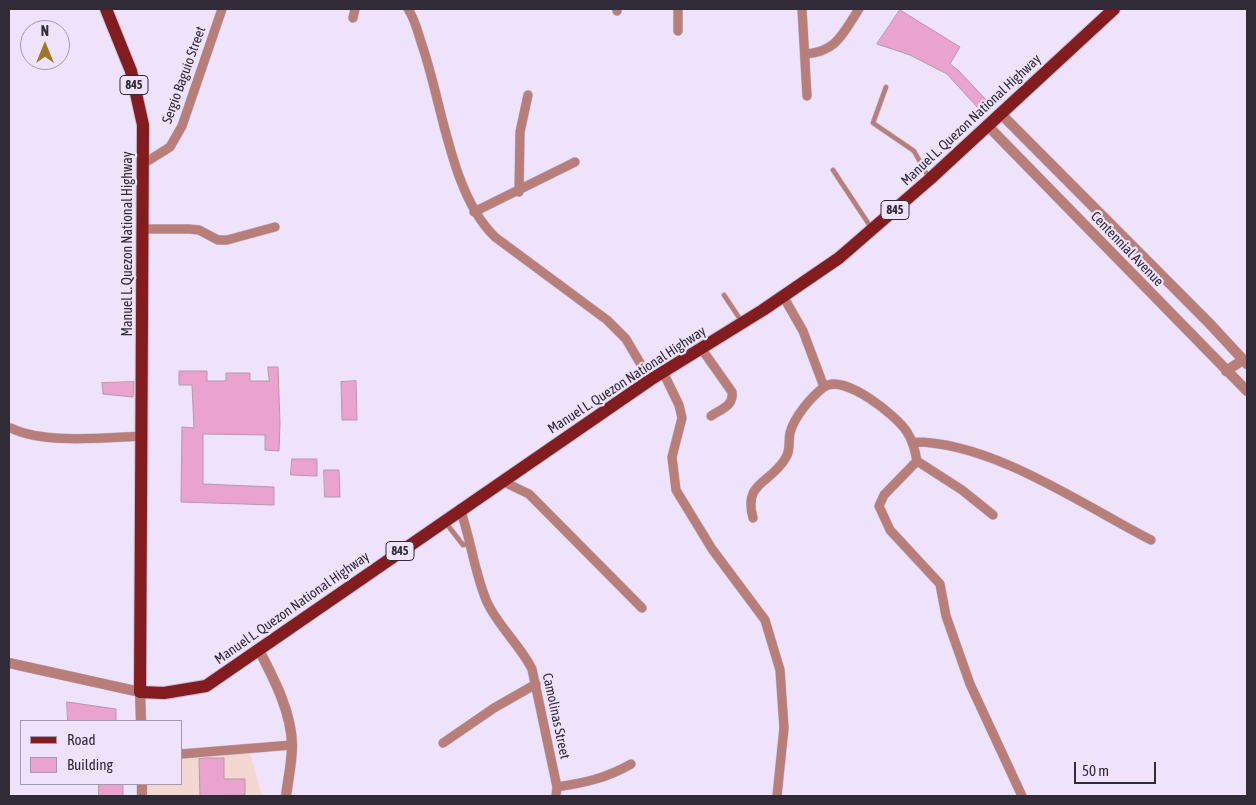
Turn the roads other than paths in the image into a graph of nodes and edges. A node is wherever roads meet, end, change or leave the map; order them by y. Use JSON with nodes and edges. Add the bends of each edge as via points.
{"nodes":[{"id":1,"x":106,"y":9,"type":"edge"},
{"id":2,"x":222,"y":9,"type":"edge"},
{"id":3,"x":408,"y":9,"type":"edge"},
{"id":4,"x":678,"y":9,"type":"edge"},
{"id":5,"x":802,"y":9,"type":"edge"},
{"id":6,"x":859,"y":9,"type":"edge"},
{"id":7,"x":1114,"y":9,"type":"edge"},
{"id":8,"x":678,"y":31,"type":"dead end"},
{"id":9,"x":805,"y":54,"type":"junction"},
{"id":10,"x":886,"y":88,"type":"dead end"},
{"id":11,"x":528,"y":95,"type":"dead end"},
{"id":12,"x":808,"y":96,"type":"dead end"},
{"id":13,"x":1000,"y":114,"type":"junction"},
{"id":14,"x":988,"y":126,"type":"junction"},
{"id":15,"x":575,"y":162,"type":"dead end"},
{"id":16,"x":143,"y":164,"type":"junction"},
{"id":17,"x":833,"y":170,"type":"dead end"},
{"id":18,"x":930,"y":179,"type":"junction"},
{"id":19,"x":518,"y":192,"type":"junction"},
{"id":20,"x":474,"y":212,"type":"junction"},
{"id":21,"x":275,"y":227,"type":"dead end"},
{"id":22,"x":144,"y":230,"type":"junction"},
{"id":23,"x":873,"y":230,"type":"junction"},
{"id":24,"x":724,"y":295,"type":"dead end"},
{"id":25,"x":784,"y":296,"type":"junction"},
{"id":26,"x":743,"y":323,"type":"junction"},
{"id":27,"x":701,"y":348,"type":"junction"},
{"id":28,"x":1245,"y":362,"type":"edge"},
{"id":29,"x":663,"y":372,"type":"junction"},
{"id":30,"x":1226,"y":372,"type":"junction"},
{"id":31,"x":650,"y":380,"type":"junction"},
{"id":32,"x":824,"y":387,"type":"junction"},
{"id":33,"x":1247,"y":391,"type":"edge"},
{"id":34,"x":711,"y":416,"type":"dead end"},
{"id":35,"x":11,"y":428,"type":"dead end"},
{"id":36,"x":142,"y":436,"type":"junction"},
{"id":37,"x":913,"y":442,"type":"junction"},
{"id":38,"x":917,"y":460,"type":"junction"},
{"id":39,"x":502,"y":481,"type":"junction"},
{"id":40,"x":460,"y":509,"type":"junction"},
{"id":41,"x":993,"y":515,"type":"dead end"},
{"id":42,"x":753,"y":518,"type":"dead end"},
{"id":43,"x":444,"y":520,"type":"junction"},
{"id":44,"x":1151,"y":540,"type":"dead end"},
{"id":45,"x":471,"y":543,"type":"junction"},
{"id":46,"x":642,"y":608,"type":"dead end"},
{"id":47,"x":260,"y":650,"type":"junction"},
{"id":48,"x":9,"y":663,"type":"edge"},
{"id":49,"x":536,"y":684,"type":"junction"},
{"id":50,"x":140,"y":692,"type":"junction"},
{"id":51,"x":141,"y":720,"type":"edge"},
{"id":52,"x":443,"y":743,"type":"dead end"},
{"id":53,"x":292,"y":745,"type":"junction"},
{"id":54,"x":182,"y":754,"type":"edge"},
{"id":55,"x":631,"y":764,"type":"dead end"},
{"id":56,"x":556,"y":792,"type":"edge"},
{"id":57,"x":286,"y":796,"type":"edge"},
{"id":58,"x":777,"y":796,"type":"edge"},
{"id":59,"x":1022,"y":796,"type":"edge"}],
"edges":[{"from":1,"to":16,"type":"main road","name":"Manuel L. Quezon National Highway","number":"845","via":[[131,71],[143,125]]},
{"from":2,"to":16,"type":"street","name":"Sergio Baguio Street","via":[[182,126],[170,147]]},
{"from":3,"to":20,"type":"street","via":[[429,64],[457,168]]},
{"from":4,"to":8,"type":"street"},
{"from":5,"to":9,"type":"street"},
{"from":6,"to":9,"type":"street","via":[[830,49]]},
{"from":7,"to":13,"type":"main road","name":"Manuel L. Quezon National Highway","number":"845"},
{"from":9,"to":12,"type":"street"},
{"from":10,"to":18,"type":"lane","via":[[873,123],[914,151]]},
{"from":11,"to":19,"type":"street","via":[[520,132]]},
{"from":13,"to":14,"type":"main road","name":"Manuel L. Quezon National Highway","number":"845"},
{"from":13,"to":28,"type":"street","name":"Centennial Avenue"},
{"from":14,"to":18,"type":"main road","name":"Manuel L. Quezon National Highway","number":"845"},
{"from":14,"to":30,"type":"street","name":"Centennial Avenue"},
{"from":15,"to":19,"type":"street"},
{"from":16,"to":22,"type":"main road","name":"Manuel L. Quezon National Highway","number":"845"},
{"from":17,"to":23,"type":"lane"},
{"from":18,"to":23,"type":"main road","name":"Manuel L. Quezon National Highway","number":"845"},
{"from":19,"to":20,"type":"street"},
{"from":20,"to":31,"type":"street","via":[[495,237],[607,320],[626,339]]},
{"from":21,"to":22,"type":"street","via":[[227,240],[214,239],[199,230]]},
{"from":22,"to":36,"type":"main road","name":"Manuel L. Quezon National Highway","number":"845"},
{"from":23,"to":25,"type":"main road","name":"Manuel L. Quezon National Highway","number":"845"},
{"from":24,"to":26,"type":"lane"},
{"from":25,"to":26,"type":"main road","name":"Manuel L. Quezon National Highway","number":"845"},
{"from":25,"to":32,"type":"street","via":[[803,331]]},
{"from":26,"to":27,"type":"main road","name":"Manuel L. Quezon National Highway","number":"845"},
{"from":27,"to":29,"type":"main road","name":"Manuel L. Quezon National Highway","number":"845"},
{"from":27,"to":34,"type":"street","via":[[732,392],[730,404]]},
{"from":28,"to":30,"type":"street"},
{"from":29,"to":31,"type":"main road","name":"Manuel L. Quezon National Highway","number":"845"},
{"from":29,"to":58,"type":"street","via":[[682,418],[672,457],[676,490],[712,549],[764,620],[780,670],[784,728]]},
{"from":30,"to":33,"type":"street","name":"Centennial Avenue"},
{"from":31,"to":39,"type":"main road","name":"Manuel L. Quezon National Highway","number":"845"},
{"from":32,"to":37,"type":"street","via":[[830,384],[858,392],[893,415]]},
{"from":32,"to":42,"type":"street","via":[[800,414],[790,433],[789,453],[784,462],[751,495]]},
{"from":35,"to":36,"type":"street","via":[[26,435],[53,438]]},
{"from":36,"to":50,"type":"main road","name":"Manuel L. Quezon National Highway","number":"845"},
{"from":37,"to":38,"type":"street"},
{"from":37,"to":44,"type":"street","via":[[982,455],[1022,472]]},
{"from":38,"to":41,"type":"street"},
{"from":38,"to":59,"type":"street","via":[[905,476],[884,494],[879,506],[890,530],[940,584],[946,616],[970,684]]},
{"from":39,"to":40,"type":"main road","name":"Manuel L. Quezon National Highway","number":"845"},
{"from":39,"to":46,"type":"street","via":[[530,494]]},
{"from":40,"to":43,"type":"main road","name":"Manuel L. Quezon National Highway","number":"845"},
{"from":40,"to":45,"type":"street","name":"Camolinas Street"},
{"from":43,"to":45,"type":"lane","via":[[462,545]]},
{"from":43,"to":47,"type":"main road","name":"Manuel L. Quezon National Highway","number":"845"},
{"from":45,"to":49,"type":"street","name":"Camolinas Street","via":[[480,587],[488,604],[526,656]]},
{"from":47,"to":50,"type":"main road","name":"Manuel L. Quezon National Highway","number":"845","via":[[206,686],[164,693]]},
{"from":47,"to":53,"type":"street","via":[[277,686],[290,726]]},
{"from":48,"to":50,"type":"street"},
{"from":49,"to":52,"type":"street"},
{"from":49,"to":56,"type":"street","name":"Camolinas Street"},
{"from":50,"to":51,"type":"street"},
{"from":53,"to":54,"type":"street"},
{"from":53,"to":57,"type":"street"},
{"from":55,"to":56,"type":"street","via":[[611,775]]}]}
